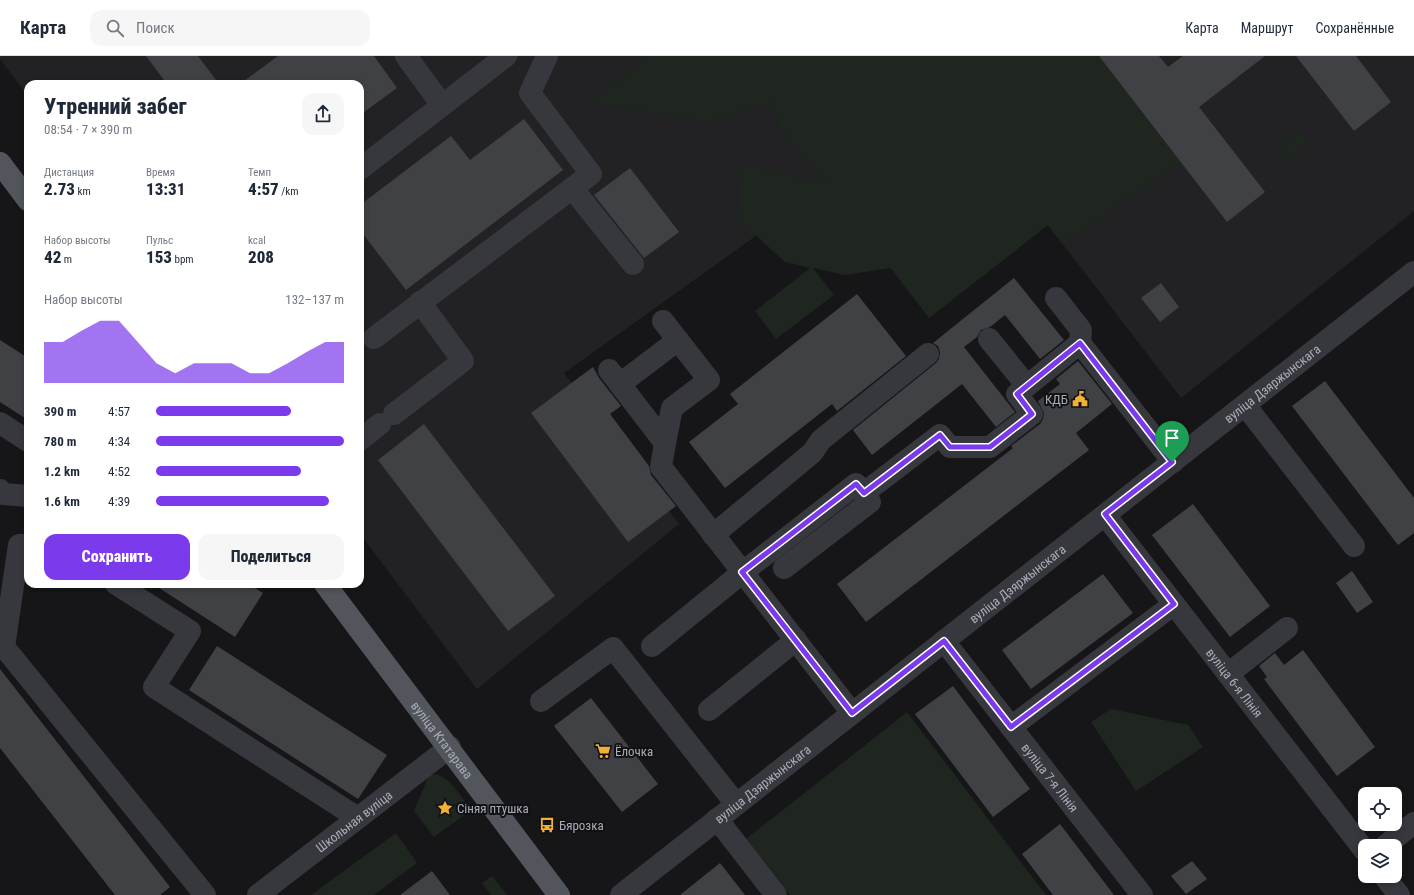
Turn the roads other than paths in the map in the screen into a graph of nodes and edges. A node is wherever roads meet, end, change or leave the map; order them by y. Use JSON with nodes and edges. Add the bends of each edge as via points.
{"nodes":[{"id":1,"x":406,"y":56,"type":"edge"},
{"id":2,"x":506,"y":56,"type":"edge"},
{"id":3,"x":548,"y":56,"type":"edge"},
{"id":4,"x":442,"y":105,"type":"junction"},
{"id":5,"x":0,"y":163,"type":"edge"},
{"id":6,"x":364,"y":166,"type":"edge"},
{"id":7,"x":572,"y":188,"type":"junction"},
{"id":8,"x":24,"y":195,"type":"edge"},
{"id":9,"x":633,"y":264,"type":"dead end"},
{"id":10,"x":1411,"y":282,"type":"edge"},
{"id":11,"x":1056,"y":298,"type":"dead end"},
{"id":12,"x":420,"y":302,"type":"junction"},
{"id":13,"x":663,"y":321,"type":"dead end"},
{"id":14,"x":374,"y":338,"type":"dead end"},
{"id":15,"x":989,"y":338,"type":"dead end"},
{"id":16,"x":678,"y":340,"type":"junction"},
{"id":17,"x":1080,"y":343,"type":"junction"},
{"id":18,"x":928,"y":354,"type":"dead end"},
{"id":19,"x":1027,"y":386,"type":"junction"},
{"id":20,"x":1245,"y":405,"type":"junction"},
{"id":21,"x":0,"y":423,"type":"edge"},
{"id":22,"x":364,"y":437,"type":"edge"},
{"id":23,"x":24,"y":438,"type":"edge"},
{"id":24,"x":665,"y":443,"type":"junction"},
{"id":25,"x":1172,"y":462,"type":"junction"},
{"id":26,"x":0,"y":490,"type":"edge"},
{"id":27,"x":864,"y":493,"type":"junction"},
{"id":28,"x":24,"y":496,"type":"edge"},
{"id":29,"x":1105,"y":514,"type":"junction"},
{"id":30,"x":713,"y":534,"type":"junction"},
{"id":31,"x":24,"y":545,"type":"edge"},
{"id":32,"x":1354,"y":546,"type":"dead end"},
{"id":33,"x":784,"y":568,"type":"dead end"},
{"id":34,"x":742,"y":572,"type":"junction"},
{"id":35,"x":122,"y":588,"type":"edge"},
{"id":36,"x":328,"y":588,"type":"edge"},
{"id":37,"x":1174,"y":604,"type":"junction"},
{"id":38,"x":1287,"y":628,"type":"dead end"},
{"id":39,"x":796,"y":640,"type":"junction"},
{"id":40,"x":944,"y":641,"type":"junction"},
{"id":41,"x":652,"y":646,"type":"dead end"},
{"id":42,"x":2,"y":648,"type":"edge"},
{"id":43,"x":1228,"y":674,"type":"junction"},
{"id":44,"x":541,"y":701,"type":"dead end"},
{"id":45,"x":709,"y":710,"type":"dead end"},
{"id":46,"x":852,"y":713,"type":"junction"},
{"id":47,"x":1011,"y":727,"type":"junction"},
{"id":48,"x":450,"y":747,"type":"junction"},
{"id":49,"x":736,"y":804,"type":"junction"},
{"id":50,"x":358,"y":818,"type":"junction"},
{"id":51,"x":717,"y":819,"type":"junction"},
{"id":52,"x":1414,"y":823,"type":"edge"},
{"id":53,"x":1394,"y":839,"type":"edge"},
{"id":54,"x":1358,"y":842,"type":"edge"},
{"id":55,"x":205,"y":895,"type":"edge"},
{"id":56,"x":258,"y":895,"type":"edge"},
{"id":57,"x":559,"y":895,"type":"edge"},
{"id":58,"x":621,"y":895,"type":"edge"},
{"id":59,"x":776,"y":895,"type":"edge"},
{"id":60,"x":1142,"y":895,"type":"edge"}],
"edges":[{"from":1,"to":4,"type":"street"},
{"from":2,"to":4,"type":"street"},
{"from":3,"to":7,"type":"street","via":[[530,93],[591,174]]},
{"from":4,"to":6,"type":"street"},
{"from":5,"to":8,"type":"main road"},
{"from":7,"to":9,"type":"street"},
{"from":7,"to":12,"type":"street"},
{"from":10,"to":20,"type":"street","name":"вуліца Дзяржынскага"},
{"from":11,"to":17,"type":"street","via":[[1081,330]]},
{"from":12,"to":14,"type":"street"},
{"from":12,"to":22,"type":"street","via":[[463,361]]},
{"from":13,"to":16,"type":"street"},
{"from":15,"to":19,"type":"street"},
{"from":16,"to":24,"type":"street","via":[[709,380],[672,408]]},
{"from":16,"to":24,"type":"street","via":[[615,377]]},
{"from":17,"to":19,"type":"street"},
{"from":17,"to":25,"type":"street"},
{"from":18,"to":30,"type":"street","via":[[821,440],[812,453]]},
{"from":19,"to":27,"type":"street","via":[[1017,394],[1032,414],[990,447],[950,447],[940,435]]},
{"from":20,"to":25,"type":"street","name":"вуліца Дзяржынскага"},
{"from":20,"to":32,"type":"street"},
{"from":21,"to":23,"type":"street"},
{"from":24,"to":30,"type":"street","via":[[661,467]]},
{"from":25,"to":29,"type":"street","name":"вуліца Дзяржынскага"},
{"from":26,"to":28,"type":"street","via":[[3,494]]},
{"from":27,"to":33,"type":"street","via":[[870,502]]},
{"from":27,"to":34,"type":"street","via":[[856,484]]},
{"from":29,"to":37,"type":"street","name":"вуліца 6-я Лінія"},
{"from":29,"to":40,"type":"street","name":"вуліца Дзяржынскага"},
{"from":30,"to":34,"type":"street"},
{"from":31,"to":42,"type":"street","via":[[18,545]]},
{"from":34,"to":39,"type":"street"},
{"from":34,"to":41,"type":"street"},
{"from":35,"to":50,"type":"street","via":[[190,631],[154,686]]},
{"from":36,"to":48,"type":"main road","name":"вуліца Ктатарава"},
{"from":37,"to":43,"type":"street","name":"вуліца 6-я Лінія"},
{"from":37,"to":47,"type":"street"},
{"from":38,"to":43,"type":"street"},
{"from":39,"to":45,"type":"street"},
{"from":39,"to":46,"type":"street"},
{"from":40,"to":46,"type":"street","name":"вуліца Дзяржынскага"},
{"from":40,"to":47,"type":"street","name":"вуліца 7-я Лінія"},
{"from":42,"to":55,"type":"street"},
{"from":43,"to":54,"type":"street","name":"вуліца 6-я Лінія"},
{"from":44,"to":49,"type":"street","via":[[613,648]]},
{"from":46,"to":49,"type":"street","name":"вуліца Дзяржынскага"},
{"from":47,"to":60,"type":"street","name":"вуліца 7-я Лінія"},
{"from":48,"to":50,"type":"street","name":"Школьная вуліца"},
{"from":48,"to":57,"type":"main road","name":"вуліца Ктатарава"},
{"from":49,"to":51,"type":"street","name":"вуліца Дзяржынскага"},
{"from":50,"to":56,"type":"street","name":"Школьная вуліца"},
{"from":51,"to":58,"type":"street","name":"вуліца Дзяржынскага"},
{"from":51,"to":59,"type":"street"},
{"from":52,"to":53,"type":"street"}]}
